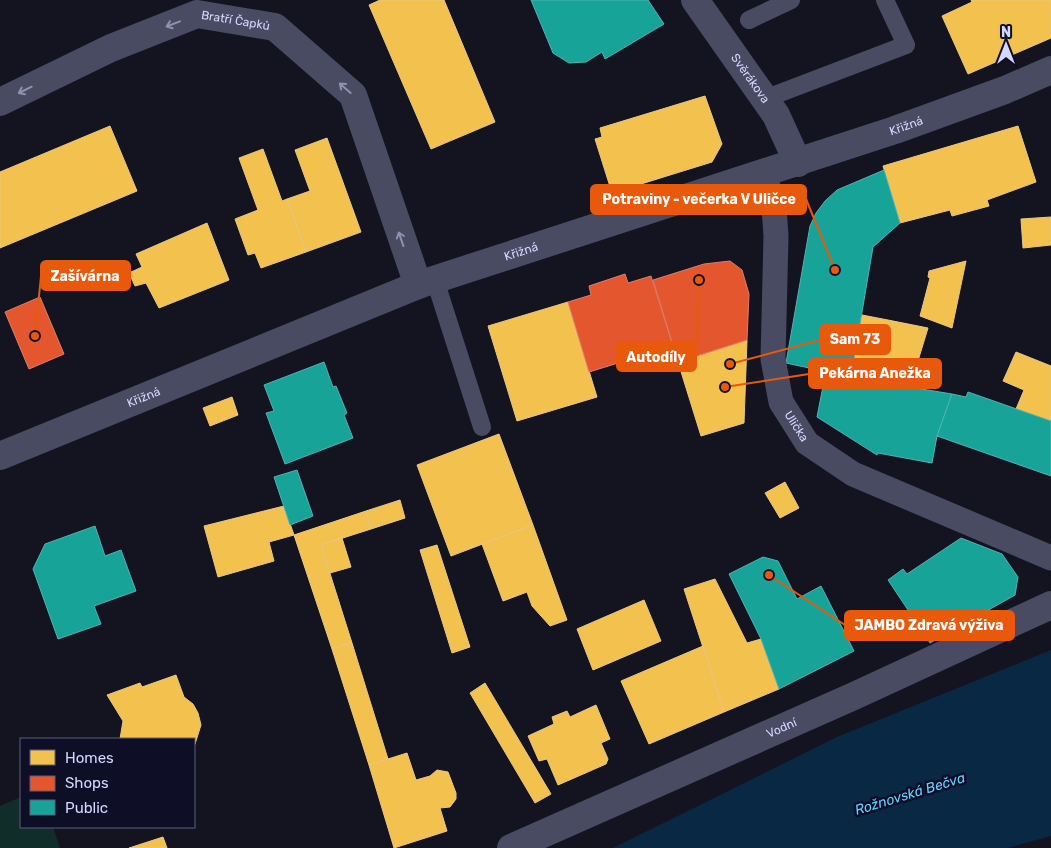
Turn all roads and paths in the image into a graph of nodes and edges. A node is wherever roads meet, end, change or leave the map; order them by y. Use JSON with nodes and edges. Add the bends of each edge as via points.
{"nodes":[{"id":1,"x":695,"y":0,"type":"edge"},
{"id":2,"x":791,"y":0,"type":"edge"},
{"id":3,"x":885,"y":0,"type":"edge"},
{"id":4,"x":749,"y":20,"type":"dead end"},
{"id":5,"x":1051,"y":70,"type":"edge"},
{"id":6,"x":764,"y":98,"type":"junction"},
{"id":7,"x":0,"y":102,"type":"edge"},
{"id":8,"x":798,"y":163,"type":"junction"},
{"id":9,"x":764,"y":173,"type":"junction"},
{"id":10,"x":427,"y":282,"type":"junction"},
{"id":11,"x":482,"y":427,"type":"dead end"},
{"id":12,"x":0,"y":456,"type":"edge"},
{"id":13,"x":1051,"y":558,"type":"edge"},
{"id":14,"x":1051,"y":605,"type":"edge"},
{"id":15,"x":511,"y":848,"type":"edge"}],
"edges":[{"from":1,"to":6,"type":"street","name":"Svěrákova"},
{"from":2,"to":4,"type":"lane"},
{"from":3,"to":6,"type":"lane","via":[[906,45]]},
{"from":5,"to":8,"type":"street","name":"Křižná","via":[[955,109]]},
{"from":6,"to":8,"type":"street","name":"Svěrákova","via":[[784,130]]},
{"from":10,"to":7,"type":"street","name":"Bratří Čapků","one_way":true,"via":[[353,95],[275,27],[197,14],[110,48]]},
{"from":8,"to":9,"type":"street","name":"Křižná"},
{"from":9,"to":10,"type":"street","name":"Křižná"},
{"from":9,"to":13,"type":"street","name":"Ulička","via":[[772,198],[776,236],[773,359],[781,402],[807,442],[853,474]]},
{"from":10,"to":11,"type":"lane"},
{"from":10,"to":12,"type":"street","name":"Křižná"},
{"from":14,"to":15,"type":"street","name":"Vodní"}]}
